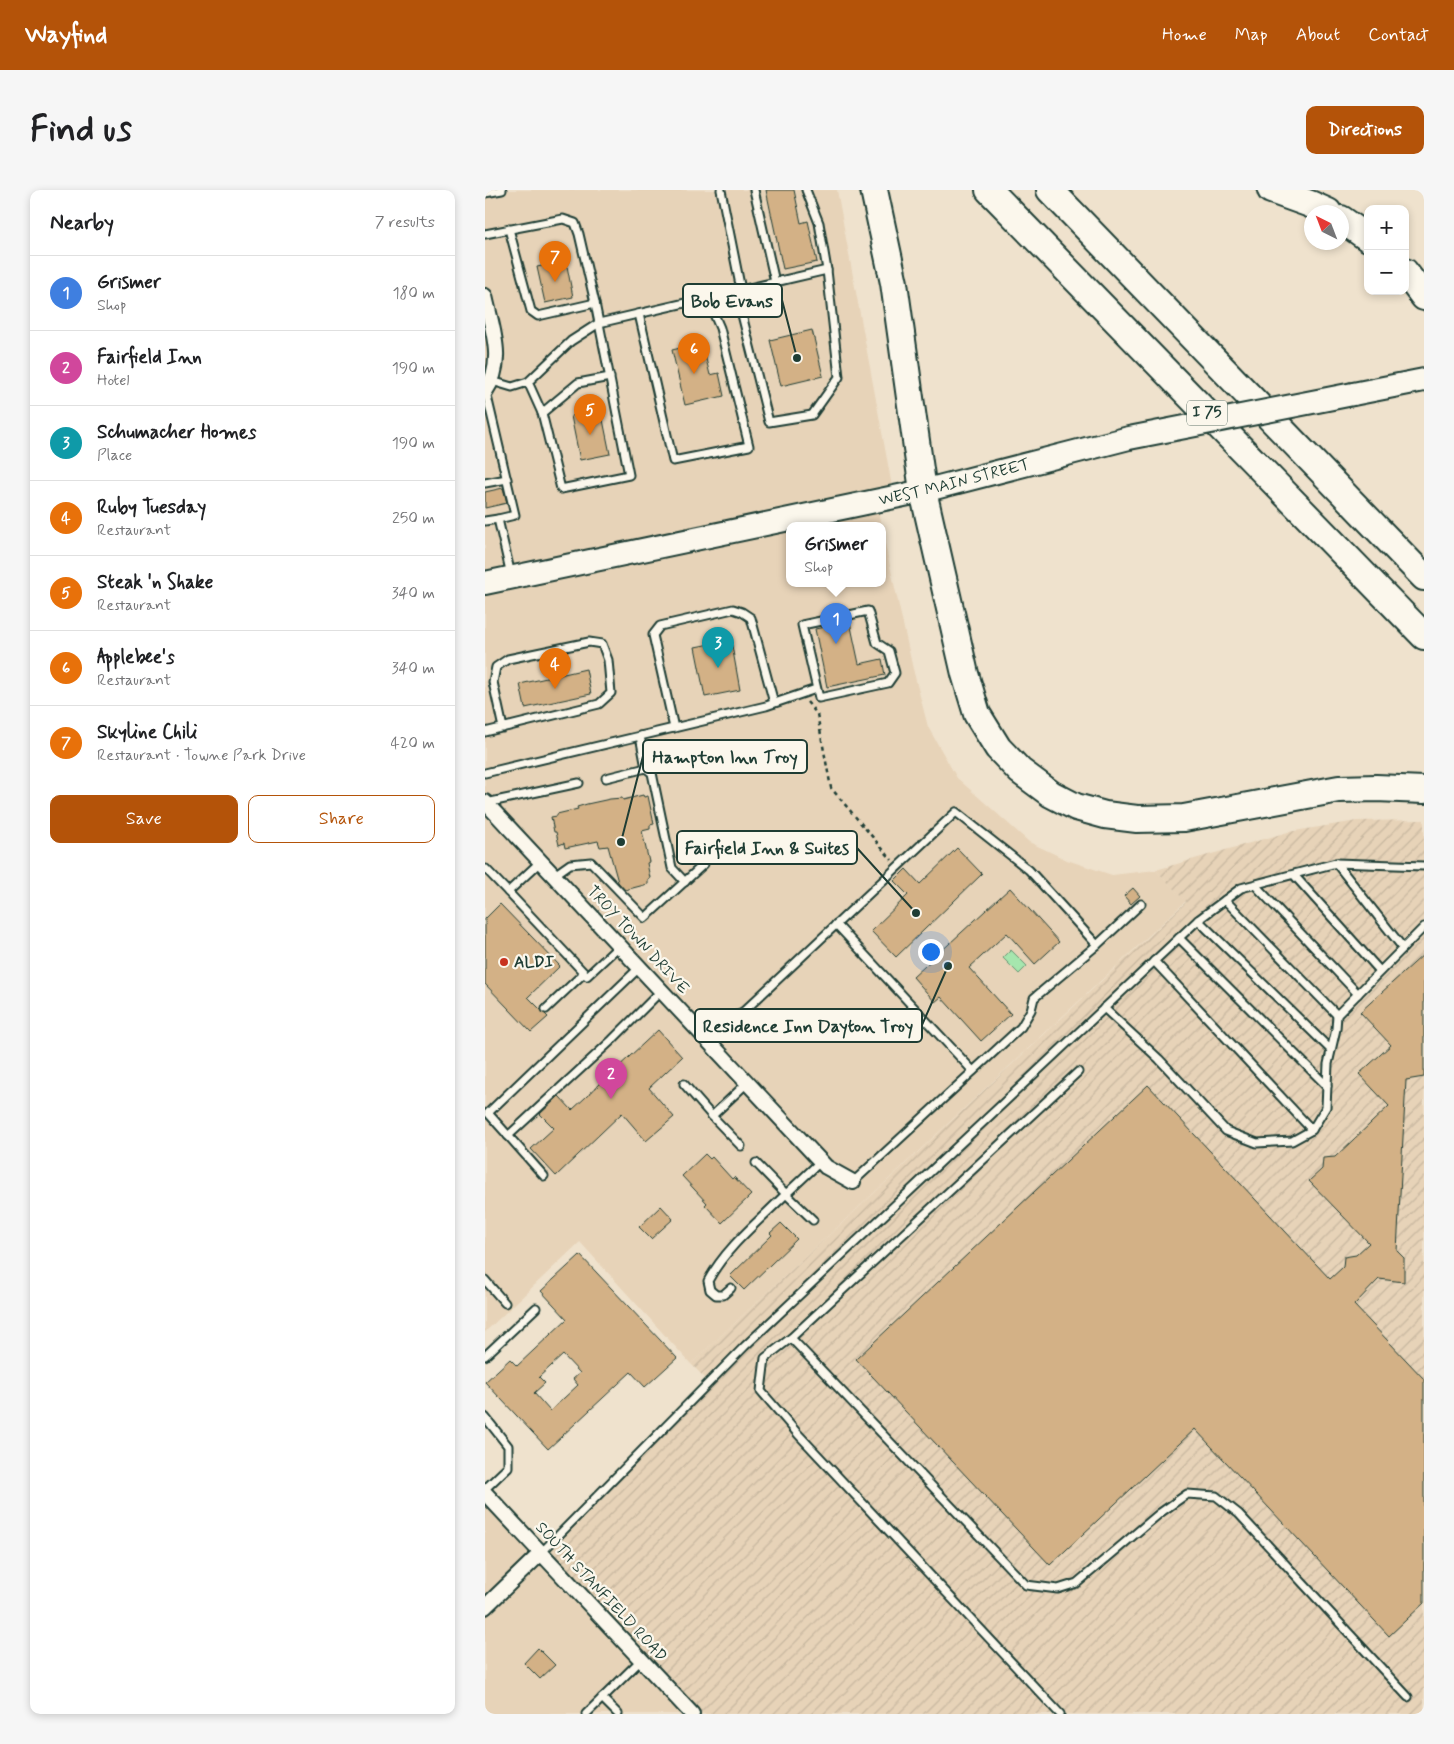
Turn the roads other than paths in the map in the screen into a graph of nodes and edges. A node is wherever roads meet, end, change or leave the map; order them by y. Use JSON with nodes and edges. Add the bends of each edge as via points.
{"nodes":[{"id":1,"x":499,"y":190,"type":"edge"},
{"id":2,"x":721,"y":190,"type":"edge"},
{"id":3,"x":754,"y":190,"type":"edge"},
{"id":4,"x":806,"y":190,"type":"edge"},
{"id":5,"x":874,"y":190,"type":"edge"},
{"id":6,"x":989,"y":190,"type":"edge"},
{"id":7,"x":1050,"y":190,"type":"edge"},
{"id":8,"x":1271,"y":190,"type":"edge"},
{"id":9,"x":485,"y":193,"type":"edge"},
{"id":10,"x":1312,"y":205,"type":"edge"},
{"id":11,"x":1349,"y":225,"type":"edge"},
{"id":12,"x":509,"y":229,"type":"junction"},
{"id":13,"x":485,"y":234,"type":"edge"},
{"id":14,"x":1364,"y":235,"type":"edge"},
{"id":15,"x":827,"y":270,"type":"junction"},
{"id":16,"x":1409,"y":277,"type":"edge"},
{"id":17,"x":775,"y":282,"type":"junction"},
{"id":18,"x":739,"y":291,"type":"junction"},
{"id":19,"x":485,"y":296,"type":"edge"},
{"id":20,"x":1424,"y":297,"type":"edge"},
{"id":21,"x":707,"y":298,"type":"junction"},
{"id":22,"x":595,"y":303,"type":"junction"},
{"id":23,"x":639,"y":314,"type":"junction"},
{"id":24,"x":599,"y":323,"type":"junction"},
{"id":25,"x":609,"y":377,"type":"junction"},
{"id":26,"x":1424,"y":380,"type":"edge"},
{"id":27,"x":528,"y":382,"type":"junction"},
{"id":28,"x":488,"y":388,"type":"edge"},
{"id":29,"x":541,"y":413,"type":"junction"},
{"id":30,"x":507,"y":479,"type":"junction"},
{"id":31,"x":485,"y":483,"type":"edge"},
{"id":32,"x":923,"y":491,"type":"junction"},
{"id":33,"x":498,"y":519,"type":"junction"},
{"id":34,"x":485,"y":521,"type":"edge"},
{"id":35,"x":511,"y":578,"type":"junction"},
{"id":36,"x":1424,"y":578,"type":"edge"},
{"id":37,"x":485,"y":583,"type":"edge"},
{"id":38,"x":1424,"y":636,"type":"edge"},
{"id":39,"x":817,"y":689,"type":"junction"},
{"id":40,"x":774,"y":703,"type":"junction"},
{"id":41,"x":503,"y":728,"type":"junction"},
{"id":42,"x":674,"y":728,"type":"junction"},
{"id":43,"x":485,"y":732,"type":"edge"},
{"id":44,"x":640,"y":736,"type":"junction"},
{"id":45,"x":645,"y":768,"type":"junction"},
{"id":46,"x":485,"y":772,"type":"edge"},
{"id":47,"x":606,"y":778,"type":"dead end"},
{"id":48,"x":579,"y":783,"type":"dead end"},
{"id":49,"x":1424,"y":790,"type":"edge"},
{"id":50,"x":486,"y":806,"type":"edge"},
{"id":51,"x":540,"y":862,"type":"junction"},
{"id":52,"x":1336,"y":863,"type":"junction"},
{"id":53,"x":704,"y":864,"type":"dead end"},
{"id":54,"x":1424,"y":866,"type":"edge"},
{"id":55,"x":485,"y":869,"type":"edge"},
{"id":56,"x":1293,"y":875,"type":"junction"},
{"id":57,"x":553,"y":876,"type":"junction"},
{"id":58,"x":685,"y":882,"type":"junction"},
{"id":59,"x":1255,"y":885,"type":"junction"},
{"id":60,"x":509,"y":892,"type":"junction"},
{"id":61,"x":1225,"y":900,"type":"junction"},
{"id":62,"x":1141,"y":904,"type":"dead end"},
{"id":63,"x":1198,"y":920,"type":"junction"},
{"id":64,"x":836,"y":924,"type":"junction"},
{"id":65,"x":1424,"y":927,"type":"edge"},
{"id":66,"x":1179,"y":938,"type":"junction"},
{"id":67,"x":1097,"y":945,"type":"junction"},
{"id":68,"x":619,"y":946,"type":"junction"},
{"id":69,"x":1403,"y":948,"type":"junction"},
{"id":70,"x":1154,"y":962,"type":"junction"},
{"id":71,"x":639,"y":968,"type":"junction"},
{"id":72,"x":1380,"y":971,"type":"junction"},
{"id":73,"x":584,"y":973,"type":"junction"},
{"id":74,"x":661,"y":991,"type":"junction"},
{"id":75,"x":1358,"y":994,"type":"junction"},
{"id":76,"x":546,"y":1008,"type":"dead end"},
{"id":77,"x":1104,"y":1008,"type":"junction"},
{"id":78,"x":1337,"y":1015,"type":"junction"},
{"id":79,"x":703,"y":1036,"type":"junction"},
{"id":80,"x":1331,"y":1050,"type":"junction"},
{"id":81,"x":973,"y":1070,"type":"junction"},
{"id":82,"x":1078,"y":1072,"type":"dead end"},
{"id":83,"x":747,"y":1083,"type":"junction"},
{"id":84,"x":684,"y":1084,"type":"dead end"},
{"id":85,"x":1327,"y":1086,"type":"junction"},
{"id":86,"x":713,"y":1116,"type":"junction"},
{"id":87,"x":1312,"y":1130,"type":"junction"},
{"id":88,"x":508,"y":1136,"type":"junction"},
{"id":89,"x":741,"y":1146,"type":"dead end"},
{"id":90,"x":821,"y":1161,"type":"junction"},
{"id":91,"x":756,"y":1163,"type":"dead end"},
{"id":92,"x":544,"y":1176,"type":"dead end"},
{"id":93,"x":853,"y":1182,"type":"joint"},
{"id":94,"x":786,"y":1194,"type":"junction"},
{"id":95,"x":813,"y":1220,"type":"dead end"},
{"id":96,"x":485,"y":1280,"type":"edge"},
{"id":97,"x":731,"y":1288,"type":"dead end"},
{"id":98,"x":505,"y":1303,"type":"dead end"},
{"id":99,"x":536,"y":1308,"type":"dead end"},
{"id":100,"x":791,"y":1338,"type":"junction"},
{"id":101,"x":485,"y":1356,"type":"edge"},
{"id":102,"x":485,"y":1416,"type":"edge"},
{"id":103,"x":485,"y":1489,"type":"edge"},
{"id":104,"x":485,"y":1493,"type":"edge"},
{"id":105,"x":541,"y":1553,"type":"junction"},
{"id":106,"x":485,"y":1606,"type":"edge"},
{"id":107,"x":641,"y":1660,"type":"junction"},
{"id":108,"x":1408,"y":1697,"type":"dead end"},
{"id":109,"x":602,"y":1698,"type":"junction"},
{"id":110,"x":586,"y":1714,"type":"edge"},
{"id":111,"x":618,"y":1714,"type":"edge"},
{"id":112,"x":692,"y":1714,"type":"edge"},
{"id":113,"x":1060,"y":1714,"type":"edge"}],
"edges":[{"from":1,"to":9,"type":"lane"},
{"from":2,"to":18,"type":"lane"},
{"from":3,"to":17,"type":"lane"},
{"from":4,"to":15,"type":"lane","via":[[819,223]]},
{"from":5,"to":32,"type":"highway","via":[[894,283]]},
{"from":6,"to":38,"type":"highway","number":"I 75"},
{"from":7,"to":36,"type":"highway","number":"I 75"},
{"from":8,"to":10,"type":"highway"},
{"from":11,"to":14,"type":"highway"},
{"from":12,"to":13,"type":"lane"},
{"from":12,"to":22,"type":"lane","via":[[563,218],[575,223]]},
{"from":12,"to":22,"type":"lane","via":[[531,312],[538,316]]},
{"from":15,"to":17,"type":"lane"},
{"from":15,"to":18,"type":"lane","via":[[839,377],[812,415],[769,422]]},
{"from":16,"to":20,"type":"highway"},
{"from":17,"to":18,"type":"lane"},
{"from":18,"to":21,"type":"lane"},
{"from":19,"to":28,"type":"street","via":[[496,346],[497,367]]},
{"from":21,"to":23,"type":"lane"},
{"from":21,"to":23,"type":"lane","via":[[720,328],[749,446],[673,461]]},
{"from":22,"to":24,"type":"lane"},
{"from":23,"to":24,"type":"lane"},
{"from":24,"to":25,"type":"lane"},
{"from":24,"to":27,"type":"lane","via":[[571,341]]},
{"from":25,"to":29,"type":"lane","via":[[578,383]]},
{"from":25,"to":29,"type":"lane","via":[[629,475],[561,489]]},
{"from":26,"to":32,"type":"main road","name":"WEST MAIN STREET","bridge":true,"via":[[1129,438]]},
{"from":27,"to":28,"type":"lane","via":[[512,387]]},
{"from":27,"to":29,"type":"lane"},
{"from":28,"to":30,"type":"lane"},
{"from":30,"to":31,"type":"lane"},
{"from":30,"to":33,"type":"lane","via":[[515,515]]},
{"from":32,"to":35,"type":"main road","name":"WEST MAIN STREET"},
{"from":32,"to":49,"type":"highway","via":[[977,714],[998,748],[1020,771],[1051,794],[1076,807],[1137,819],[1184,818],[1339,789]]},
{"from":33,"to":34,"type":"lane"},
{"from":33,"to":35,"type":"lane"},
{"from":35,"to":37,"type":"main road","name":"WEST MAIN STREET"},
{"from":39,"to":39,"type":"lane","via":[[819,698],[889,683],[895,673],[889,651],[877,643],[868,611],[803,625]]},
{"from":39,"to":40,"type":"lane"},
{"from":40,"to":42,"type":"lane"},
{"from":40,"to":42,"type":"lane","via":[[751,618],[733,609],[660,626],[653,635]]},
{"from":41,"to":41,"type":"lane","via":[[599,704],[611,693],[602,644],[589,642],[508,658],[496,667],[493,682]]},
{"from":41,"to":43,"type":"lane"},
{"from":42,"to":44,"type":"lane"},
{"from":44,"to":45,"type":"lane"},
{"from":44,"to":46,"type":"lane"},
{"from":45,"to":47,"type":"lane"},
{"from":45,"to":58,"type":"lane","via":[[652,773],[672,868]]},
{"from":48,"to":50,"type":"lane"},
{"from":50,"to":51,"type":"street","name":"TROY TOWN DRIVE"},
{"from":51,"to":57,"type":"street","name":"TROY TOWN DRIVE"},
{"from":51,"to":60,"type":"lane"},
{"from":52,"to":54,"type":"lane"},
{"from":52,"to":56,"type":"lane"},
{"from":52,"to":69,"type":"lane"},
{"from":53,"to":58,"type":"lane"},
{"from":55,"to":60,"type":"lane"},
{"from":56,"to":59,"type":"lane"},
{"from":56,"to":72,"type":"lane"},
{"from":57,"to":58,"type":"lane","via":[[569,864],[591,862],[645,918]]},
{"from":57,"to":68,"type":"street","name":"TROY TOWN DRIVE"},
{"from":59,"to":61,"type":"lane","via":[[1241,888]]},
{"from":59,"to":75,"type":"lane"},
{"from":60,"to":73,"type":"lane"},
{"from":61,"to":63,"type":"lane"},
{"from":61,"to":78,"type":"lane"},
{"from":62,"to":67,"type":"lane"},
{"from":63,"to":66,"type":"lane"},
{"from":63,"to":80,"type":"lane"},
{"from":64,"to":67,"type":"lane","via":[[956,812],[1029,870]]},
{"from":64,"to":79,"type":"lane","via":[[744,1011]]},
{"from":64,"to":81,"type":"lane"},
{"from":65,"to":69,"type":"lane"},
{"from":66,"to":70,"type":"lane"},
{"from":66,"to":85,"type":"lane"},
{"from":67,"to":81,"type":"lane","via":[[1034,998],[1021,1026]]},
{"from":68,"to":71,"type":"street","name":"TROY TOWN DRIVE"},
{"from":68,"to":73,"type":"lane","via":[[587,976]]},
{"from":69,"to":72,"type":"lane"},
{"from":70,"to":77,"type":"lane"},
{"from":70,"to":87,"type":"lane"},
{"from":71,"to":74,"type":"street","name":"TROY TOWN DRIVE"},
{"from":71,"to":88,"type":"lane","via":[[488,1114]]},
{"from":72,"to":75,"type":"lane"},
{"from":73,"to":76,"type":"lane"},
{"from":74,"to":79,"type":"street","name":"TROY TOWN DRIVE"},
{"from":74,"to":88,"type":"lane"},
{"from":75,"to":78,"type":"lane"},
{"from":77,"to":87,"type":"lane","via":[[1159,1059],[1226,1131],[1257,1143],[1292,1141]]},
{"from":77,"to":105,"type":"lane","via":[[745,1346]]},
{"from":78,"to":80,"type":"lane"},
{"from":79,"to":83,"type":"street","name":"TROY TOWN DRIVE"},
{"from":80,"to":85,"type":"lane"},
{"from":81,"to":93,"type":"lane"},
{"from":82,"to":100,"type":"lane"},
{"from":83,"to":86,"type":"lane"},
{"from":83,"to":90,"type":"street","name":"TROY TOWN DRIVE"},
{"from":84,"to":86,"type":"lane"},
{"from":85,"to":87,"type":"lane","via":[[1326,1107]]},
{"from":86,"to":89,"type":"lane"},
{"from":88,"to":92,"type":"lane"},
{"from":90,"to":93,"type":"street","name":"TROY TOWN DRIVE"},
{"from":90,"to":94,"type":"lane"},
{"from":91,"to":94,"type":"lane"},
{"from":94,"to":95,"type":"lane"},
{"from":94,"to":97,"type":"lane","via":[[724,1256],[707,1281],[709,1290],[716,1295],[723,1295]]},
{"from":96,"to":98,"type":"lane"},
{"from":99,"to":101,"type":"lane"},
{"from":100,"to":108,"type":"lane","via":[[1026,1584],[1058,1589],[1077,1583],[1187,1494],[1217,1496],[1239,1514]]},
{"from":100,"to":113,"type":"lane","via":[[765,1358],[761,1391]]},
{"from":102,"to":103,"type":"lane","via":[[508,1446],[507,1466]]},
{"from":104,"to":105,"type":"street","name":"SOUTH STANFIELD ROAD"},
{"from":105,"to":106,"type":"street"},
{"from":105,"to":107,"type":"street","name":"SOUTH STANFIELD ROAD"},
{"from":107,"to":109,"type":"lane"},
{"from":107,"to":112,"type":"street","name":"SOUTH STANFIELD ROAD"},
{"from":109,"to":110,"type":"lane"},
{"from":109,"to":111,"type":"lane"}]}
